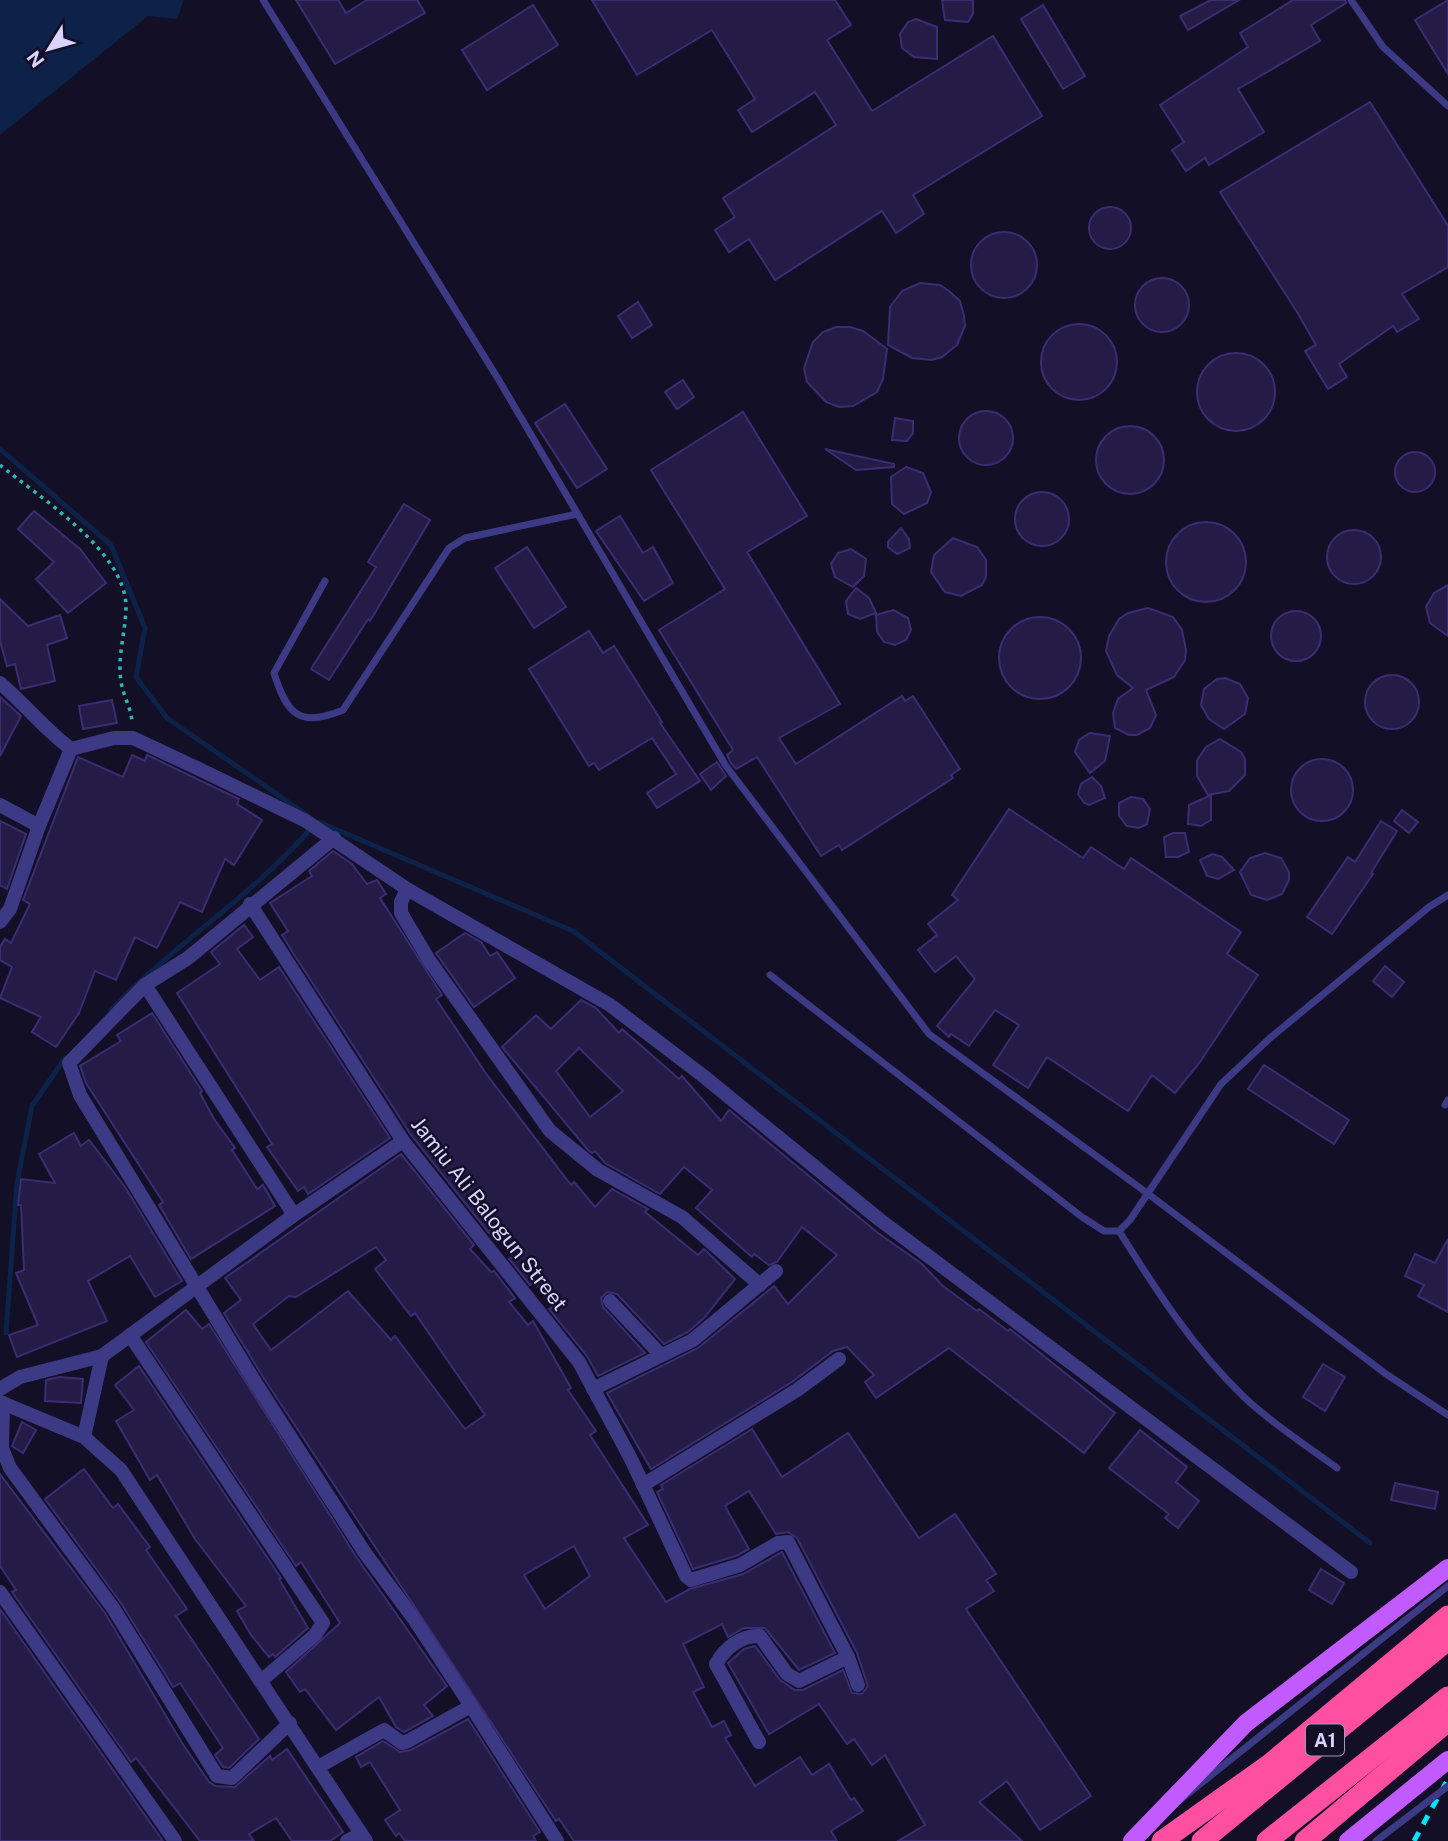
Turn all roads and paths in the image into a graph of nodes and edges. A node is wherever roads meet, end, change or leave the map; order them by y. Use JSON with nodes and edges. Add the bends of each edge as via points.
{"nodes":[{"id":1,"x":263,"y":0,"type":"edge"},
{"id":2,"x":1352,"y":0,"type":"edge"},
{"id":3,"x":1448,"y":106,"type":"edge"},
{"id":4,"x":0,"y":465,"type":"edge"},
{"id":5,"x":578,"y":514,"type":"junction"},
{"id":6,"x":325,"y":581,"type":"dead end"},
{"id":7,"x":0,"y":683,"type":"edge"},
{"id":8,"x":133,"y":738,"type":"junction"},
{"id":9,"x":71,"y":749,"type":"junction"},
{"id":10,"x":0,"y":805,"type":"edge"},
{"id":11,"x":39,"y":826,"type":"junction"},
{"id":12,"x":334,"y":838,"type":"junction"},
{"id":13,"x":407,"y":889,"type":"junction"},
{"id":14,"x":1448,"y":895,"type":"edge"},
{"id":15,"x":250,"y":904,"type":"junction"},
{"id":16,"x":0,"y":922,"type":"edge"},
{"id":17,"x":770,"y":975,"type":"dead end"},
{"id":18,"x":145,"y":985,"type":"junction"},
{"id":19,"x":403,"y":1141,"type":"junction"},
{"id":20,"x":1147,"y":1193,"type":"junction"},
{"id":21,"x":294,"y":1215,"type":"junction"},
{"id":22,"x":1119,"y":1231,"type":"junction"},
{"id":23,"x":776,"y":1271,"type":"dead end"},
{"id":24,"x":760,"y":1285,"type":"junction"},
{"id":25,"x":198,"y":1287,"type":"junction"},
{"id":26,"x":610,"y":1301,"type":"dead end"},
{"id":27,"x":131,"y":1335,"type":"junction"},
{"id":28,"x":661,"y":1355,"type":"junction"},
{"id":29,"x":102,"y":1356,"type":"junction"},
{"id":30,"x":839,"y":1359,"type":"dead end"},
{"id":31,"x":593,"y":1389,"type":"junction"},
{"id":32,"x":1,"y":1398,"type":"edge"},
{"id":33,"x":1448,"y":1415,"type":"edge"},
{"id":34,"x":84,"y":1437,"type":"junction"},
{"id":35,"x":1337,"y":1468,"type":"dead end"},
{"id":36,"x":643,"y":1485,"type":"junction"},
{"id":37,"x":1448,"y":1568,"type":"edge"},
{"id":38,"x":1351,"y":1572,"type":"dead end"},
{"id":39,"x":1448,"y":1586,"type":"edge"},
{"id":40,"x":0,"y":1592,"type":"edge"},
{"id":41,"x":1448,"y":1616,"type":"edge"},
{"id":42,"x":1448,"y":1640,"type":"edge"},
{"id":43,"x":848,"y":1657,"type":"junction"},
{"id":44,"x":262,"y":1680,"type":"junction"},
{"id":45,"x":858,"y":1685,"type":"dead end"},
{"id":46,"x":1448,"y":1697,"type":"edge"},
{"id":47,"x":471,"y":1706,"type":"junction"},
{"id":48,"x":1448,"y":1721,"type":"edge"},
{"id":49,"x":290,"y":1723,"type":"junction"},
{"id":50,"x":759,"y":1742,"type":"dead end"},
{"id":51,"x":1448,"y":1760,"type":"edge"},
{"id":52,"x":318,"y":1767,"type":"junction"},
{"id":53,"x":1448,"y":1786,"type":"edge"},
{"id":54,"x":1162,"y":1811,"type":"junction"},
{"id":55,"x":364,"y":1837,"type":"edge"},
{"id":56,"x":175,"y":1841,"type":"edge"},
{"id":57,"x":347,"y":1841,"type":"edge"},
{"id":58,"x":557,"y":1841,"type":"edge"},
{"id":59,"x":1132,"y":1841,"type":"edge"},
{"id":60,"x":1162,"y":1841,"type":"edge"},
{"id":61,"x":1202,"y":1841,"type":"edge"},
{"id":62,"x":1267,"y":1841,"type":"edge"},
{"id":63,"x":1305,"y":1841,"type":"edge"},
{"id":64,"x":1348,"y":1841,"type":"edge"},
{"id":65,"x":1376,"y":1841,"type":"edge"}],
"edges":[{"from":1,"to":5,"type":"lane"},
{"from":2,"to":3,"type":"lane","via":[[1383,47]]},
{"from":4,"to":8,"type":"path","via":[[99,548],[113,566],[126,605],[121,682],[131,707]]},
{"from":5,"to":6,"type":"lane","via":[[466,538],[449,548],[344,710],[320,720],[303,718],[288,708],[274,673]]},
{"from":5,"to":20,"type":"lane","via":[[726,766],[929,1034]]},
{"from":7,"to":9,"type":"street"},
{"from":8,"to":9,"type":"street"},
{"from":8,"to":12,"type":"street"},
{"from":9,"to":11,"type":"street"},
{"from":10,"to":11,"type":"street"},
{"from":11,"to":16,"type":"street","via":[[10,909]]},
{"from":12,"to":13,"type":"street"},
{"from":12,"to":15,"type":"street"},
{"from":13,"to":24,"type":"street","via":[[401,913],[450,991],[550,1131],[598,1170],[682,1217]]},
{"from":13,"to":38,"type":"street","via":[[610,1005],[880,1220]]},
{"from":14,"to":20,"type":"lane","via":[[1270,1038],[1221,1084]]},
{"from":15,"to":18,"type":"street","via":[[188,958]]},
{"from":15,"to":19,"type":"street","name":"Jamiu Ali Balogun Street"},
{"from":17,"to":22,"type":"lane","via":[[1082,1217],[1104,1231]]},
{"from":18,"to":21,"type":"street"},
{"from":18,"to":25,"type":"street","via":[[69,1063],[80,1095]]},
{"from":19,"to":21,"type":"street"},
{"from":19,"to":31,"type":"street","name":"Jamiu Ali Balogun Street","via":[[579,1362]]},
{"from":20,"to":22,"type":"lane"},
{"from":20,"to":33,"type":"lane","via":[[1386,1374]]},
{"from":21,"to":25,"type":"street"},
{"from":22,"to":35,"type":"lane","via":[[1170,1311],[1207,1357],[1245,1398]]},
{"from":23,"to":24,"type":"street"},
{"from":24,"to":28,"type":"street","via":[[693,1340]]},
{"from":25,"to":27,"type":"street"},
{"from":25,"to":47,"type":"street","via":[[365,1553]]},
{"from":26,"to":28,"type":"street"},
{"from":27,"to":29,"type":"street"},
{"from":27,"to":44,"type":"street","via":[[323,1623]]},
{"from":28,"to":31,"type":"street"},
{"from":29,"to":32,"type":"street","via":[[20,1377]]},
{"from":29,"to":34,"type":"street"},
{"from":30,"to":36,"type":"street"},
{"from":31,"to":36,"type":"street","name":"Jamiu Ali Balogun Street"},
{"from":32,"to":34,"type":"street"},
{"from":32,"to":49,"type":"street","via":[[2,1448],[10,1468],[113,1608],[217,1776],[232,1778]]},
{"from":34,"to":44,"type":"street","via":[[121,1470]]},
{"from":36,"to":43,"type":"street","name":"Jamiu Ali Balogun Street","via":[[686,1576],[697,1579],[740,1565],[788,1542]]},
{"from":37,"to":54,"type":"main road","via":[[1246,1723]]},
{"from":39,"to":54,"type":"lane","via":[[1185,1800]]},
{"from":40,"to":56,"type":"street"},
{"from":41,"to":60,"type":"highway","via":[[1270,1763]]},
{"from":42,"to":61,"type":"highway","number":"A1"},
{"from":43,"to":45,"type":"street"},
{"from":43,"to":50,"type":"street","via":[[799,1681],[787,1674],[760,1636],[722,1652],[716,1664]]},
{"from":44,"to":49,"type":"street"},
{"from":46,"to":62,"type":"highway","number":"A1"},
{"from":47,"to":52,"type":"street","via":[[402,1743],[384,1730],[373,1734]]},
{"from":47,"to":58,"type":"street"},
{"from":48,"to":63,"type":"highway"},
{"from":49,"to":52,"type":"street"},
{"from":51,"to":64,"type":"main road"},
{"from":52,"to":55,"type":"street"},
{"from":53,"to":65,"type":"lane","bridge":true},
{"from":54,"to":59,"type":"main road"},
{"from":55,"to":57,"type":"street"}]}
